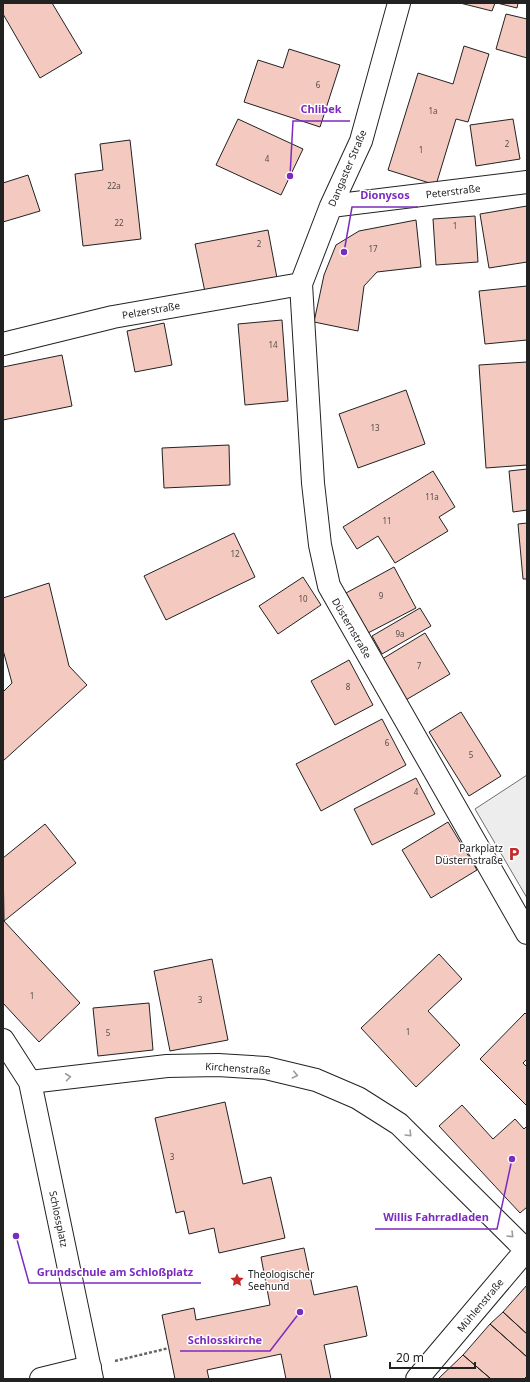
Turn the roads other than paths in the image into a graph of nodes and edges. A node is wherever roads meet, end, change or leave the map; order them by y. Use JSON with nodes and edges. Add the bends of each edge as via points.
{"nodes":[{"id":1,"x":399,"y":3,"type":"edge"},
{"id":2,"x":527,"y":182,"type":"edge"},
{"id":3,"x":331,"y":206,"type":"junction"},
{"id":4,"x":301,"y":284,"type":"junction"},
{"id":5,"x":3,"y":344,"type":"edge"},
{"id":6,"x":527,"y":933,"type":"edge"},
{"id":7,"x":3,"y":1040,"type":"edge"},
{"id":8,"x":30,"y":1082,"type":"junction"},
{"id":9,"x":527,"y":1250,"type":"edge"},
{"id":10,"x":91,"y":1373,"type":"edge"},
{"id":11,"x":41,"y":1379,"type":"edge"},
{"id":12,"x":417,"y":1379,"type":"edge"}],
"edges":[{"from":1,"to":3,"type":"street","name":"Dangaster Straße","via":[[360,141]]},
{"from":2,"to":3,"type":"street","name":"Peterstraße"},
{"from":3,"to":4,"type":"street","name":"Dangaster Straße"},
{"from":4,"to":5,"type":"street","name":"Pelzerstraße","via":[[113,317]]},
{"from":4,"to":6,"type":"street","name":"Düsternstraße","via":[[313,483],[320,544],[329,586]]},
{"from":7,"to":8,"type":"street"},
{"from":8,"to":9,"type":"street","name":"Kirchenstraße","one_way":true,"via":[[167,1066],[218,1064],[266,1068],[316,1080],[358,1098],[399,1124]]},
{"from":8,"to":10,"type":"street","name":"Schlossplatz"},
{"from":9,"to":12,"type":"street","name":"Mühlenstraße"},
{"from":10,"to":11,"type":"street"}]}
